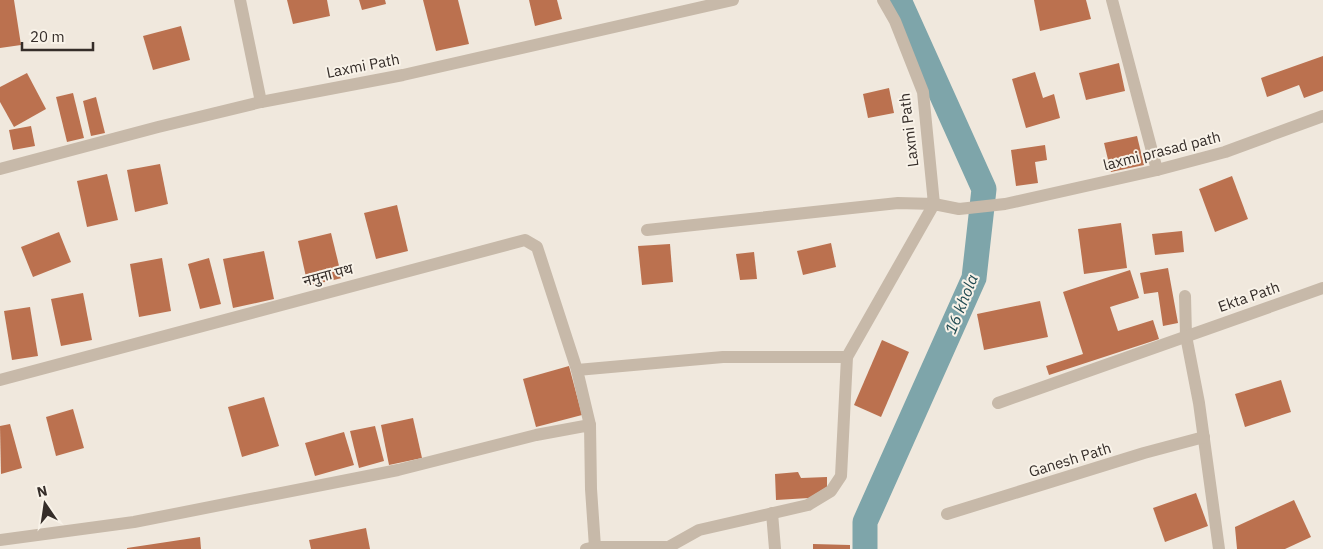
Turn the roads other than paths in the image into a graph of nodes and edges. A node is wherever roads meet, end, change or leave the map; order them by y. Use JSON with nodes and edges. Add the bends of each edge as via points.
{"nodes":[{"id":1,"x":240,"y":0,"type":"edge"},
{"id":2,"x":733,"y":0,"type":"edge"},
{"id":3,"x":883,"y":0,"type":"edge"},
{"id":4,"x":1112,"y":0,"type":"edge"},
{"id":5,"x":261,"y":102,"type":"junction"},
{"id":6,"x":1323,"y":116,"type":"edge"},
{"id":7,"x":0,"y":169,"type":"edge"},
{"id":8,"x":1157,"y":170,"type":"junction"},
{"id":9,"x":934,"y":204,"type":"junction"},
{"id":10,"x":646,"y":230,"type":"dead end"},
{"id":11,"x":1323,"y":288,"type":"edge"},
{"id":12,"x":1185,"y":296,"type":"dead end"},
{"id":13,"x":1186,"y":336,"type":"junction"},
{"id":14,"x":847,"y":357,"type":"junction"},
{"id":15,"x":577,"y":370,"type":"junction"},
{"id":16,"x":0,"y":380,"type":"edge"},
{"id":17,"x":998,"y":403,"type":"dead end"},
{"id":18,"x":590,"y":425,"type":"junction"},
{"id":19,"x":1204,"y":437,"type":"junction"},
{"id":20,"x":772,"y":513,"type":"junction"},
{"id":21,"x":947,"y":514,"type":"dead end"},
{"id":22,"x":0,"y":540,"type":"edge"},
{"id":23,"x":591,"y":548,"type":"edge"},
{"id":24,"x":666,"y":548,"type":"edge"},
{"id":25,"x":775,"y":549,"type":"edge"},
{"id":26,"x":1219,"y":549,"type":"edge"}],
"edges":[{"from":1,"to":5,"type":"street"},
{"from":2,"to":5,"type":"street","name":"Laxmi Path","via":[[404,75]]},
{"from":3,"to":9,"type":"street","name":"Laxmi Path","via":[[895,21],[923,92]]},
{"from":4,"to":8,"type":"street"},
{"from":5,"to":7,"type":"street","name":"Laxmi Path"},
{"from":6,"to":8,"type":"street","name":"laxmi prasad path","via":[[1225,152]]},
{"from":8,"to":9,"type":"street","name":"laxmi prasad path","via":[[1005,204],[959,209]]},
{"from":9,"to":10,"type":"street","name":"laxmi prasad path","via":[[898,203]]},
{"from":9,"to":14,"type":"street"},
{"from":11,"to":13,"type":"street","name":"Ekta Path"},
{"from":12,"to":13,"type":"street"},
{"from":13,"to":17,"type":"street","name":"Ekta Path"},
{"from":13,"to":19,"type":"street"},
{"from":14,"to":15,"type":"street","via":[[723,358]]},
{"from":14,"to":20,"type":"street","via":[[841,476],[831,491],[808,505]]},
{"from":15,"to":16,"type":"street","name":"नमुना पथ","via":[[537,246],[526,240]]},
{"from":15,"to":18,"type":"street","name":"नमुना पथ"},
{"from":18,"to":22,"type":"street","via":[[536,434],[398,470],[153,518]]},
{"from":18,"to":23,"type":"street","name":"नमुना पथ"},
{"from":19,"to":21,"type":"street","name":"Ganesh Path"},
{"from":19,"to":26,"type":"street"},
{"from":20,"to":24,"type":"street","via":[[699,530]]},
{"from":20,"to":25,"type":"street"},
{"from":23,"to":24,"type":"street"}]}
